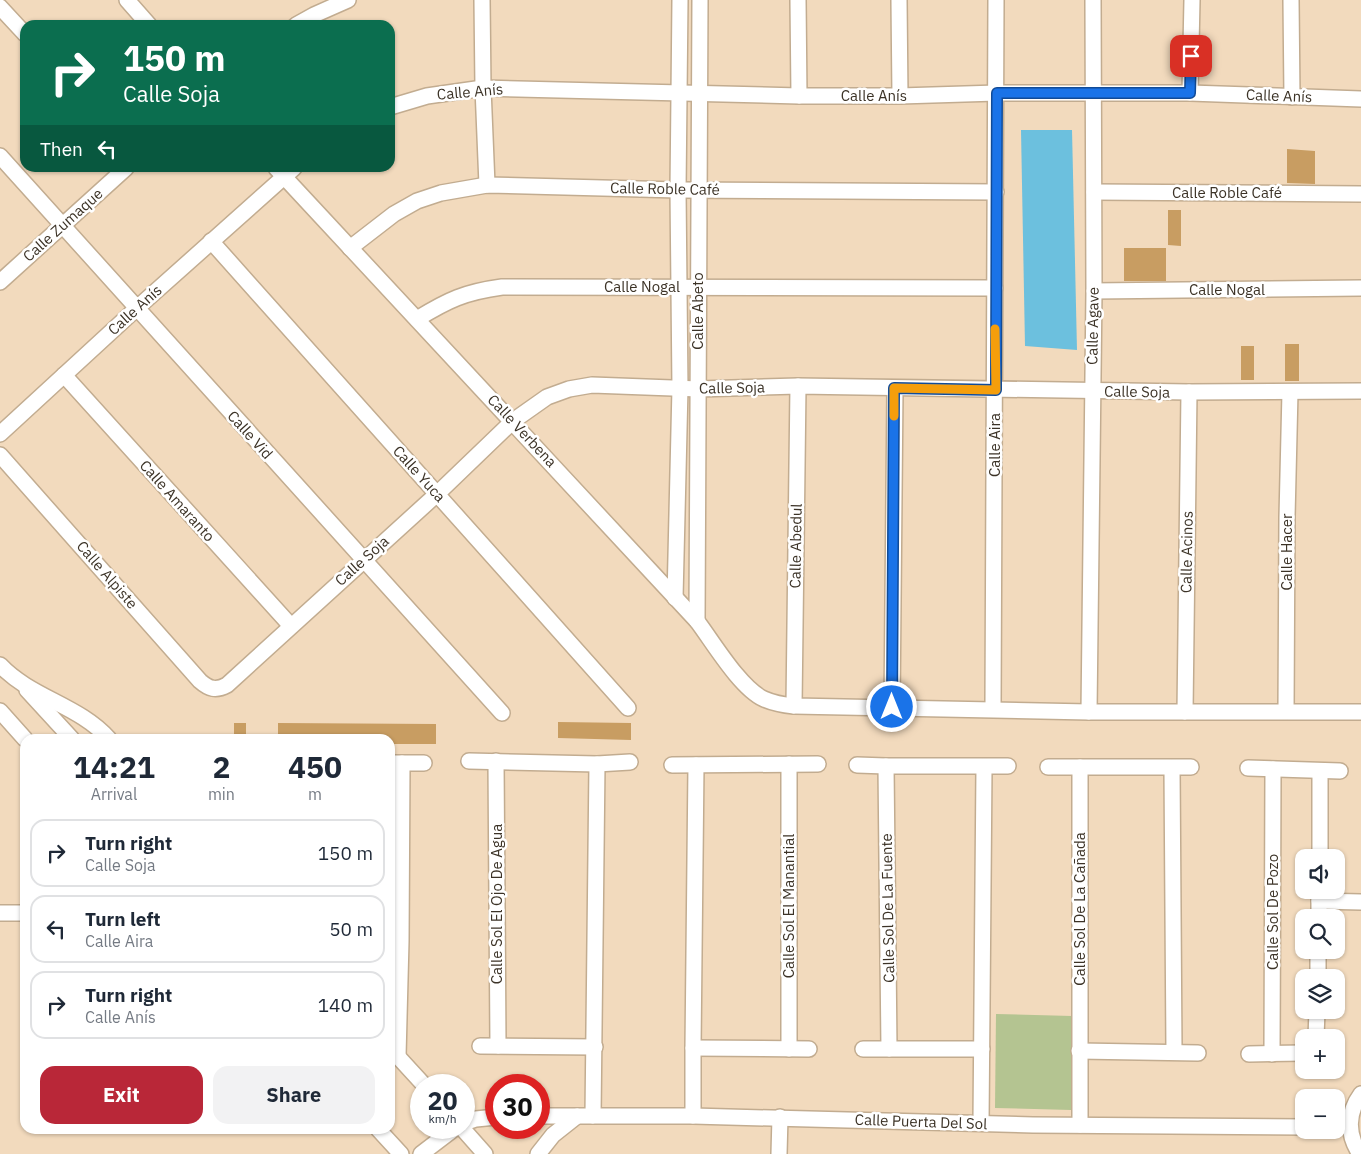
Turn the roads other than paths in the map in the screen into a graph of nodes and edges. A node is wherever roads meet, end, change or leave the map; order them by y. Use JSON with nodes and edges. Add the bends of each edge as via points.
{"nodes":[{"id":1,"x":127,"y":0,"type":"edge"},
{"id":2,"x":348,"y":0,"type":"edge"},
{"id":3,"x":482,"y":0,"type":"edge"},
{"id":4,"x":680,"y":0,"type":"edge"},
{"id":5,"x":700,"y":0,"type":"edge"},
{"id":6,"x":798,"y":0,"type":"edge"},
{"id":7,"x":898,"y":0,"type":"edge"},
{"id":8,"x":996,"y":0,"type":"edge"},
{"id":9,"x":1093,"y":0,"type":"edge"},
{"id":10,"x":1192,"y":0,"type":"edge"},
{"id":11,"x":1291,"y":0,"type":"edge"},
{"id":12,"x":0,"y":6,"type":"edge"},
{"id":13,"x":145,"y":20,"type":"edge"},
{"id":14,"x":305,"y":20,"type":"edge"},
{"id":15,"x":20,"y":28,"type":"edge"},
{"id":16,"x":483,"y":88,"type":"junction"},
{"id":17,"x":699,"y":93,"type":"junction"},
{"id":18,"x":997,"y":93,"type":"junction"},
{"id":19,"x":1190,"y":93,"type":"junction"},
{"id":20,"x":679,"y":94,"type":"junction"},
{"id":21,"x":1092,"y":94,"type":"junction"},
{"id":22,"x":799,"y":96,"type":"junction"},
{"id":23,"x":900,"y":96,"type":"junction"},
{"id":24,"x":1292,"y":96,"type":"junction"},
{"id":25,"x":1361,"y":100,"type":"edge"},
{"id":26,"x":395,"y":105,"type":"edge"},
{"id":27,"x":0,"y":156,"type":"edge"},
{"id":28,"x":122,"y":172,"type":"edge"},
{"id":29,"x":283,"y":172,"type":"edge"},
{"id":30,"x":287,"y":172,"type":"edge"},
{"id":31,"x":487,"y":185,"type":"junction"},
{"id":32,"x":678,"y":190,"type":"junction"},
{"id":33,"x":698,"y":190,"type":"junction"},
{"id":34,"x":996,"y":192,"type":"junction"},
{"id":35,"x":1094,"y":192,"type":"junction"},
{"id":36,"x":1361,"y":194,"type":"edge"},
{"id":37,"x":63,"y":226,"type":"junction"},
{"id":38,"x":211,"y":241,"type":"junction"},
{"id":39,"x":350,"y":248,"type":"junction"},
{"id":40,"x":0,"y":282,"type":"edge"},
{"id":41,"x":678,"y":288,"type":"junction"},
{"id":42,"x":698,"y":288,"type":"junction"},
{"id":43,"x":995,"y":288,"type":"junction"},
{"id":44,"x":1361,"y":288,"type":"edge"},
{"id":45,"x":1094,"y":291,"type":"junction"},
{"id":46,"x":137,"y":308,"type":"junction"},
{"id":47,"x":416,"y":319,"type":"junction"},
{"id":48,"x":64,"y":375,"type":"junction"},
{"id":49,"x":798,"y":386,"type":"junction"},
{"id":50,"x":680,"y":388,"type":"junction"},
{"id":51,"x":699,"y":388,"type":"junction"},
{"id":52,"x":894,"y":388,"type":"junction"},
{"id":53,"x":996,"y":390,"type":"junction"},
{"id":54,"x":1093,"y":391,"type":"junction"},
{"id":55,"x":1361,"y":391,"type":"edge"},
{"id":56,"x":1189,"y":392,"type":"junction"},
{"id":57,"x":1290,"y":392,"type":"junction"},
{"id":58,"x":513,"y":421,"type":"junction"},
{"id":59,"x":0,"y":434,"type":"edge"},
{"id":60,"x":0,"y":455,"type":"edge"},
{"id":61,"x":436,"y":494,"type":"junction"},
{"id":62,"x":363,"y":560,"type":"junction"},
{"id":63,"x":675,"y":598,"type":"junction"},
{"id":64,"x":697,"y":621,"type":"junction"},
{"id":65,"x":290,"y":626,"type":"junction"},
{"id":66,"x":0,"y":666,"type":"edge"},
{"id":67,"x":20,"y":683,"type":"junction"},
{"id":68,"x":217,"y":689,"type":"joint"},
{"id":69,"x":794,"y":706,"type":"junction"},
{"id":70,"x":892,"y":707,"type":"junction"},
{"id":71,"x":628,"y":708,"type":"dead end"},
{"id":72,"x":993,"y":710,"type":"junction"},
{"id":73,"x":0,"y":711,"type":"edge"},
{"id":74,"x":1286,"y":711,"type":"junction"},
{"id":75,"x":502,"y":712,"type":"dead end"},
{"id":76,"x":1089,"y":712,"type":"junction"},
{"id":77,"x":1185,"y":712,"type":"junction"},
{"id":78,"x":1361,"y":712,"type":"edge"},
{"id":79,"x":21,"y":734,"type":"edge"},
{"id":80,"x":67,"y":734,"type":"edge"},
{"id":81,"x":104,"y":734,"type":"edge"},
{"id":82,"x":469,"y":761,"type":"dead end"},
{"id":83,"x":496,"y":761,"type":"junction"},
{"id":84,"x":630,"y":762,"type":"dead end"},
{"id":85,"x":396,"y":763,"type":"edge"},
{"id":86,"x":424,"y":763,"type":"dead end"},
{"id":87,"x":597,"y":764,"type":"junction"},
{"id":88,"x":789,"y":764,"type":"junction"},
{"id":89,"x":818,"y":764,"type":"dead end"},
{"id":90,"x":672,"y":765,"type":"dead end"},
{"id":91,"x":696,"y":765,"type":"junction"},
{"id":92,"x":857,"y":765,"type":"dead end"},
{"id":93,"x":886,"y":766,"type":"junction"},
{"id":94,"x":1008,"y":766,"type":"dead end"},
{"id":95,"x":984,"y":767,"type":"junction"},
{"id":96,"x":1048,"y":767,"type":"dead end"},
{"id":97,"x":1080,"y":767,"type":"junction"},
{"id":98,"x":1191,"y":767,"type":"dead end"},
{"id":99,"x":1172,"y":768,"type":"junction"},
{"id":100,"x":1248,"y":768,"type":"dead end"},
{"id":101,"x":1274,"y":769,"type":"junction"},
{"id":102,"x":1320,"y":771,"type":"junction"},
{"id":103,"x":1340,"y":771,"type":"dead end"},
{"id":104,"x":1320,"y":849,"type":"edge"},
{"id":105,"x":1340,"y":899,"type":"edge"},
{"id":106,"x":1361,"y":902,"type":"edge"},
{"id":107,"x":0,"y":913,"type":"edge"},
{"id":108,"x":20,"y":913,"type":"edge"},
{"id":109,"x":395,"y":934,"type":"edge"},
{"id":110,"x":401,"y":941,"type":"junction"},
{"id":111,"x":395,"y":1036,"type":"edge"},
{"id":112,"x":480,"y":1046,"type":"dead end"},
{"id":113,"x":498,"y":1046,"type":"junction"},
{"id":114,"x":595,"y":1046,"type":"junction"},
{"id":115,"x":692,"y":1048,"type":"junction"},
{"id":116,"x":789,"y":1049,"type":"junction"},
{"id":117,"x":809,"y":1049,"type":"dead end"},
{"id":118,"x":863,"y":1049,"type":"dead end"},
{"id":119,"x":889,"y":1049,"type":"junction"},
{"id":120,"x":982,"y":1049,"type":"junction"},
{"id":121,"x":1079,"y":1051,"type":"junction"},
{"id":122,"x":1174,"y":1052,"type":"junction"},
{"id":123,"x":395,"y":1053,"type":"edge"},
{"id":124,"x":1198,"y":1053,"type":"dead end"},
{"id":125,"x":1295,"y":1053,"type":"edge"},
{"id":126,"x":1249,"y":1054,"type":"dead end"},
{"id":127,"x":1272,"y":1054,"type":"junction"},
{"id":128,"x":414,"y":1074,"type":"edge"},
{"id":129,"x":1361,"y":1094,"type":"edge"},
{"id":130,"x":550,"y":1116,"type":"edge"},
{"id":131,"x":577,"y":1116,"type":"junction"},
{"id":132,"x":593,"y":1116,"type":"junction"},
{"id":133,"x":693,"y":1116,"type":"junction"},
{"id":134,"x":780,"y":1118,"type":"junction"},
{"id":135,"x":981,"y":1123,"type":"junction"},
{"id":136,"x":1345,"y":1124,"type":"edge"},
{"id":137,"x":1080,"y":1125,"type":"junction"},
{"id":138,"x":1295,"y":1127,"type":"edge"},
{"id":139,"x":1345,"y":1130,"type":"edge"},
{"id":140,"x":382,"y":1134,"type":"edge"},
{"id":141,"x":441,"y":1139,"type":"edge"},
{"id":142,"x":472,"y":1139,"type":"edge"},
{"id":143,"x":400,"y":1154,"type":"edge"},
{"id":144,"x":421,"y":1154,"type":"edge"},
{"id":145,"x":485,"y":1154,"type":"edge"},
{"id":146,"x":538,"y":1154,"type":"edge"},
{"id":147,"x":779,"y":1154,"type":"edge"},
{"id":148,"x":1360,"y":1154,"type":"edge"}],
"edges":[{"from":1,"to":13,"type":"street"},
{"from":2,"to":14,"type":"street"},
{"from":3,"to":16,"type":"street"},
{"from":4,"to":20,"type":"street","name":"Calle Abeto"},
{"from":5,"to":17,"type":"street","name":"Calle Abeto"},
{"from":6,"to":22,"type":"street"},
{"from":7,"to":23,"type":"street"},
{"from":8,"to":18,"type":"street","name":"Calle Aira"},
{"from":9,"to":21,"type":"street","name":"Calle Agave"},
{"from":10,"to":19,"type":"street"},
{"from":11,"to":24,"type":"street"},
{"from":12,"to":15,"type":"street"},
{"from":16,"to":20,"type":"street","name":"Calle Anís"},
{"from":16,"to":26,"type":"street","name":"Calle Anís","via":[[426,96]]},
{"from":16,"to":31,"type":"street"},
{"from":17,"to":20,"type":"street","name":"Calle Anís"},
{"from":17,"to":22,"type":"street","name":"Calle Anís"},
{"from":17,"to":33,"type":"street","name":"Calle Abeto"},
{"from":18,"to":21,"type":"street","name":"Calle Anís"},
{"from":18,"to":23,"type":"street","name":"Calle Anís"},
{"from":18,"to":34,"type":"street","name":"Calle Aira"},
{"from":19,"to":21,"type":"street","name":"Calle Anís"},
{"from":19,"to":24,"type":"street","name":"Calle Anís"},
{"from":20,"to":32,"type":"street","name":"Calle Abeto"},
{"from":21,"to":35,"type":"street","name":"Calle Agave"},
{"from":22,"to":23,"type":"street","name":"Calle Anís"},
{"from":24,"to":25,"type":"street","name":"Calle Anís"},
{"from":27,"to":37,"type":"street","name":"Calle Vid"},
{"from":28,"to":37,"type":"street","name":"Calle Zumaque"},
{"from":29,"to":38,"type":"street","name":"Calle Anís"},
{"from":30,"to":39,"type":"street","name":"Calle Verbena"},
{"from":31,"to":32,"type":"street","name":"Calle Roble Café"},
{"from":31,"to":39,"type":"street","name":"Calle Roble Café","via":[[417,201],[394,214]]},
{"from":32,"to":33,"type":"street","name":"Calle Roble Café"},
{"from":32,"to":41,"type":"street","name":"Calle Abeto"},
{"from":33,"to":34,"type":"street","name":"Calle Roble Café"},
{"from":33,"to":42,"type":"street","name":"Calle Abeto"},
{"from":34,"to":43,"type":"street","name":"Calle Aira"},
{"from":35,"to":36,"type":"street","name":"Calle Roble Café"},
{"from":35,"to":45,"type":"street","name":"Calle Agave"},
{"from":37,"to":40,"type":"street","name":"Calle Zumaque"},
{"from":37,"to":46,"type":"street","name":"Calle Vid"},
{"from":38,"to":46,"type":"street","name":"Calle Anís"},
{"from":38,"to":61,"type":"street","name":"Calle Yuca"},
{"from":39,"to":47,"type":"street","name":"Calle Verbena"},
{"from":41,"to":42,"type":"street","name":"Calle Nogal"},
{"from":41,"to":47,"type":"street","name":"Calle Nogal","via":[[502,287],[466,294]]},
{"from":41,"to":50,"type":"street","name":"Calle Abeto"},
{"from":42,"to":43,"type":"street","name":"Calle Nogal"},
{"from":42,"to":51,"type":"street","name":"Calle Abeto"},
{"from":43,"to":53,"type":"street","name":"Calle Aira"},
{"from":44,"to":45,"type":"street","name":"Calle Nogal"},
{"from":45,"to":54,"type":"street","name":"Calle Agave"},
{"from":46,"to":48,"type":"street","name":"Calle Anís"},
{"from":46,"to":62,"type":"street","name":"Calle Vid"},
{"from":47,"to":58,"type":"street","name":"Calle Verbena"},
{"from":48,"to":59,"type":"street","name":"Calle Anís"},
{"from":48,"to":65,"type":"street","name":"Calle Amaranto"},
{"from":49,"to":51,"type":"street","name":"Calle Soja"},
{"from":49,"to":52,"type":"street","name":"Calle Soja"},
{"from":49,"to":69,"type":"street","name":"Calle Abedul"},
{"from":50,"to":51,"type":"street","name":"Calle Soja"},
{"from":50,"to":58,"type":"street","name":"Calle Soja","via":[[592,385],[569,389],[547,397]]},
{"from":50,"to":63,"type":"street","name":"Calle Abeto"},
{"from":51,"to":64,"type":"street","name":"Calle Abeto"},
{"from":52,"to":53,"type":"street","name":"Calle Soja"},
{"from":52,"to":70,"type":"street"},
{"from":53,"to":54,"type":"street","name":"Calle Soja"},
{"from":53,"to":72,"type":"street","name":"Calle Aira"},
{"from":54,"to":56,"type":"street","name":"Calle Soja"},
{"from":54,"to":76,"type":"street","name":"Calle Agave"},
{"from":55,"to":57,"type":"street","name":"Calle Soja"},
{"from":56,"to":57,"type":"street","name":"Calle Soja"},
{"from":56,"to":77,"type":"street","name":"Calle Acinos"},
{"from":57,"to":74,"type":"street","name":"Calle Hacer"},
{"from":58,"to":61,"type":"street","name":"Calle Soja"},
{"from":58,"to":63,"type":"street","name":"Calle Verbena"},
{"from":60,"to":68,"type":"street","name":"Calle Alpiste","via":[[200,681]]},
{"from":61,"to":62,"type":"street","name":"Calle Soja"},
{"from":61,"to":71,"type":"street","name":"Calle Yuca"},
{"from":62,"to":65,"type":"street","name":"Calle Soja"},
{"from":62,"to":75,"type":"street","name":"Calle Vid"},
{"from":63,"to":64,"type":"street","name":"Calle Verbena"},
{"from":64,"to":69,"type":"street","name":"Calle Verbena","via":[[748,688],[762,698]]},
{"from":65,"to":68,"type":"street","name":"Calle Soja","via":[[227,685]]},
{"from":66,"to":67,"type":"street"},
{"from":67,"to":80,"type":"street"},
{"from":67,"to":81,"type":"street","via":[[89,720]]},
{"from":69,"to":70,"type":"street"},
{"from":70,"to":72,"type":"street"},
{"from":72,"to":76,"type":"street"},
{"from":73,"to":79,"type":"street"},
{"from":74,"to":77,"type":"street"},
{"from":74,"to":78,"type":"street"},
{"from":76,"to":77,"type":"street"},
{"from":82,"to":83,"type":"street"},
{"from":83,"to":87,"type":"street"},
{"from":83,"to":113,"type":"street","name":"Calle Sol El Ojo De Agua"},
{"from":84,"to":87,"type":"street"},
{"from":85,"to":86,"type":"street"},
{"from":85,"to":110,"type":"street"},
{"from":87,"to":114,"type":"street"},
{"from":88,"to":89,"type":"street"},
{"from":88,"to":91,"type":"street"},
{"from":88,"to":116,"type":"street","name":"Calle Sol El Manantial"},
{"from":90,"to":91,"type":"street"},
{"from":91,"to":115,"type":"street"},
{"from":92,"to":93,"type":"street"},
{"from":93,"to":95,"type":"street"},
{"from":93,"to":119,"type":"street","name":"Calle Sol De La Fuente"},
{"from":94,"to":95,"type":"street"},
{"from":95,"to":120,"type":"street"},
{"from":96,"to":97,"type":"street"},
{"from":97,"to":99,"type":"street"},
{"from":97,"to":121,"type":"street","name":"Calle Sol De La Cañada"},
{"from":98,"to":99,"type":"street"},
{"from":99,"to":122,"type":"street"},
{"from":100,"to":101,"type":"street"},
{"from":101,"to":102,"type":"street"},
{"from":101,"to":127,"type":"street","name":"Calle Sol De Pozo"},
{"from":102,"to":103,"type":"street"},
{"from":102,"to":104,"type":"street"},
{"from":105,"to":106,"type":"street"},
{"from":107,"to":108,"type":"street"},
{"from":109,"to":110,"type":"street"},
{"from":110,"to":111,"type":"street"},
{"from":112,"to":113,"type":"street"},
{"from":113,"to":114,"type":"street"},
{"from":114,"to":132,"type":"street"},
{"from":115,"to":116,"type":"street"},
{"from":115,"to":133,"type":"street"},
{"from":116,"to":117,"type":"street"},
{"from":118,"to":119,"type":"street"},
{"from":119,"to":120,"type":"street"},
{"from":120,"to":135,"type":"street"},
{"from":121,"to":122,"type":"street"},
{"from":121,"to":137,"type":"street","name":"Calle Sol De La Cañada"},
{"from":122,"to":124,"type":"street"},
{"from":123,"to":128,"type":"street"},
{"from":125,"to":127,"type":"street"},
{"from":126,"to":127,"type":"street"},
{"from":129,"to":136,"type":"street"},
{"from":130,"to":131,"type":"street","name":"Calle Puerta Del Sol"},
{"from":131,"to":132,"type":"street","name":"Calle Puerta Del Sol"},
{"from":131,"to":146,"type":"street","via":[[553,1135]]},
{"from":132,"to":133,"type":"street","name":"Calle Puerta Del Sol"},
{"from":133,"to":134,"type":"street","name":"Calle Puerta Del Sol"},
{"from":134,"to":135,"type":"street","name":"Calle Puerta Del Sol"},
{"from":134,"to":147,"type":"street"},
{"from":135,"to":137,"type":"street","name":"Calle Puerta Del Sol"},
{"from":137,"to":138,"type":"street","name":"Calle Puerta Del Sol"},
{"from":139,"to":148,"type":"street"},
{"from":140,"to":143,"type":"street"},
{"from":141,"to":144,"type":"street"},
{"from":142,"to":145,"type":"street"}]}
